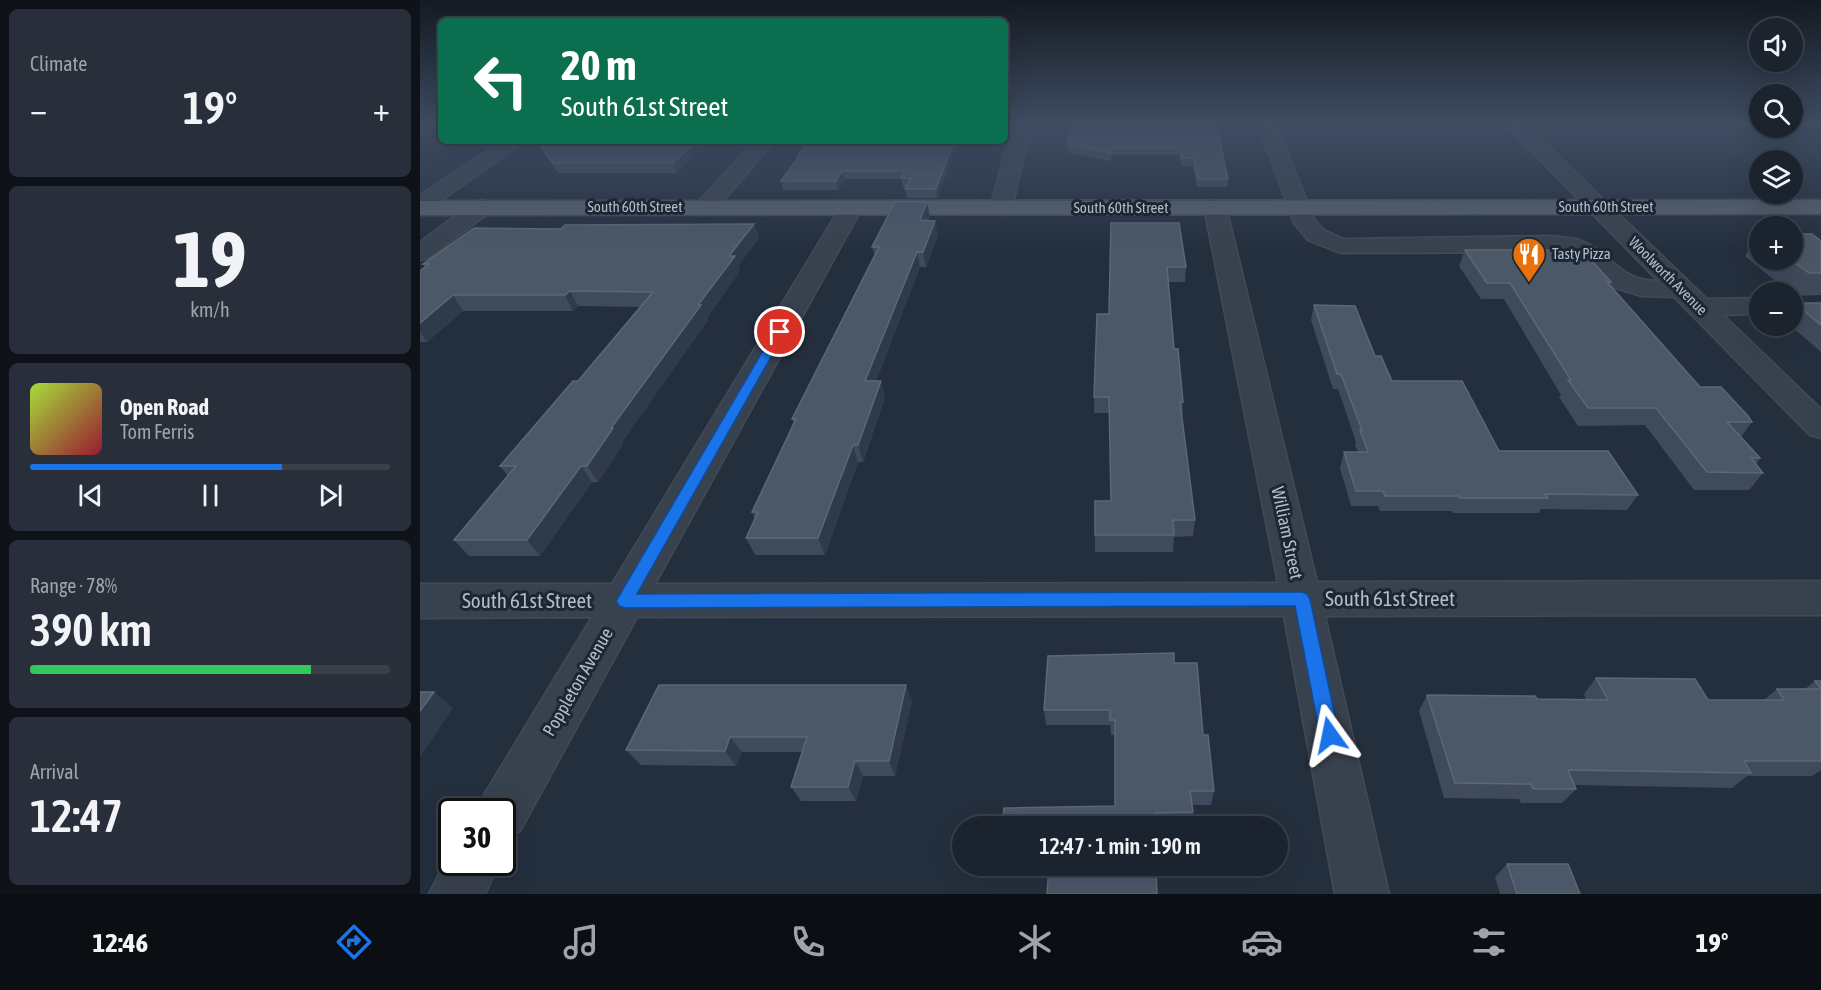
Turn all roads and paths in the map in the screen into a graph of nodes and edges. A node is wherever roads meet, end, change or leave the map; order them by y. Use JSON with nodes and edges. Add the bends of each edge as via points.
{"nodes":[{"id":1,"x":479,"y":166,"type":"edge"},
{"id":2,"x":743,"y":166,"type":"edge"},
{"id":3,"x":1012,"y":166,"type":"edge"},
{"id":4,"x":1283,"y":166,"type":"edge"},
{"id":5,"x":1556,"y":166,"type":"edge"},
{"id":6,"x":420,"y":206,"type":"edge"},
{"id":7,"x":482,"y":207,"type":"junction"},
{"id":8,"x":706,"y":207,"type":"junction"},
{"id":9,"x":1215,"y":207,"type":"junction"},
{"id":10,"x":1298,"y":207,"type":"junction"},
{"id":11,"x":1598,"y":207,"type":"junction"},
{"id":12,"x":851,"y":208,"type":"junction"},
{"id":13,"x":1001,"y":208,"type":"junction"},
{"id":14,"x":1816,"y":210,"type":"edge"},
{"id":15,"x":420,"y":253,"type":"edge"},
{"id":16,"x":1690,"y":298,"type":"junction"},
{"id":17,"x":1749,"y":305,"type":"edge"},
{"id":18,"x":1821,"y":427,"type":"edge"},
{"id":19,"x":1821,"y":598,"type":"edge"},
{"id":20,"x":1302,"y":599,"type":"junction"},
{"id":21,"x":420,"y":601,"type":"edge"},
{"id":22,"x":625,"y":601,"type":"junction"},
{"id":23,"x":511,"y":798,"type":"edge"},
{"id":24,"x":466,"y":876,"type":"edge"},
{"id":25,"x":456,"y":894,"type":"edge"},
{"id":26,"x":1362,"y":894,"type":"edge"}],
"edges":[{"from":1,"to":6,"type":"street"},
{"from":2,"to":8,"type":"street"},
{"from":3,"to":13,"type":"street"},
{"from":4,"to":10,"type":"street"},
{"from":5,"to":11,"type":"street","name":"Woolworth Avenue"},
{"from":6,"to":7,"type":"main road","name":"South 60th Street"},
{"from":7,"to":8,"type":"main road","name":"South 60th Street"},
{"from":7,"to":15,"type":"street"},
{"from":8,"to":12,"type":"main road","name":"South 60th Street"},
{"from":9,"to":10,"type":"main road","name":"South 60th Street"},
{"from":9,"to":13,"type":"main road","name":"South 60th Street"},
{"from":9,"to":20,"type":"street","name":"William Street"},
{"from":10,"to":11,"type":"main road","name":"South 60th Street"},
{"from":10,"to":16,"type":"street","via":[[1316,235],[1341,246],[1571,245],[1594,258],[1619,281]]},
{"from":11,"to":14,"type":"main road","name":"South 60th Street"},
{"from":11,"to":16,"type":"street","name":"Woolworth Avenue"},
{"from":12,"to":13,"type":"main road","name":"South 60th Street"},
{"from":12,"to":22,"type":"street","name":"Poppleton Avenue"},
{"from":16,"to":17,"type":"street"},
{"from":16,"to":18,"type":"street","name":"Woolworth Avenue"},
{"from":19,"to":20,"type":"street","name":"South 61st Street"},
{"from":20,"to":22,"type":"street","name":"South 61st Street"},
{"from":20,"to":26,"type":"street","name":"William Street"},
{"from":21,"to":22,"type":"street","name":"South 61st Street"},
{"from":22,"to":23,"type":"street","name":"Poppleton Avenue"},
{"from":24,"to":25,"type":"street"}]}
